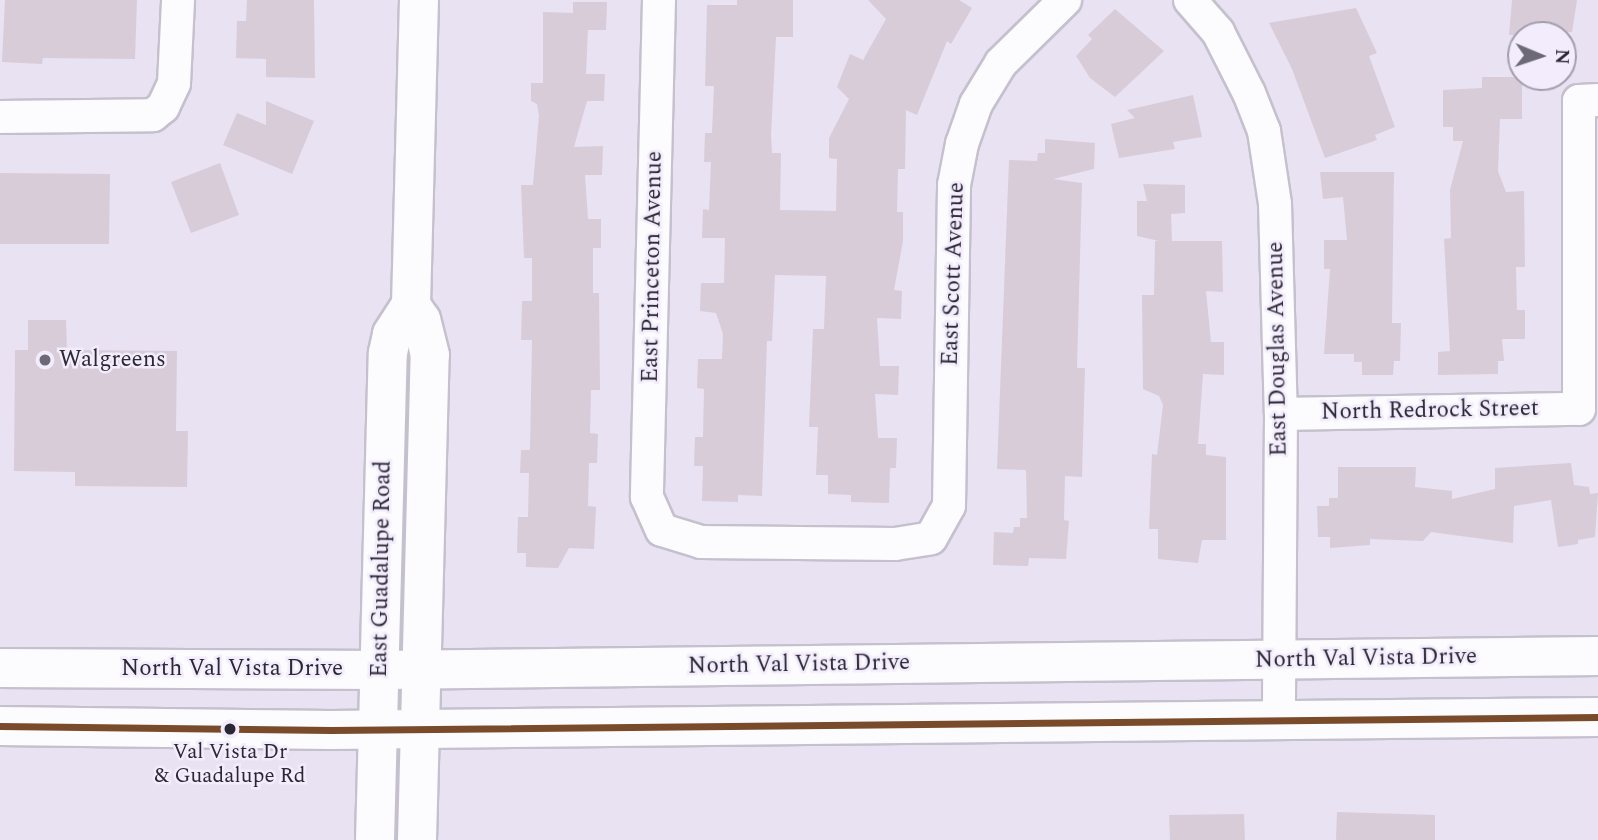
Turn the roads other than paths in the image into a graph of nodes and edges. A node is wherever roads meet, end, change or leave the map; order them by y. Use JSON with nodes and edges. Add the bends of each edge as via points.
{"nodes":[{"id":1,"x":178,"y":0,"type":"edge"},
{"id":2,"x":419,"y":0,"type":"edge"},
{"id":3,"x":659,"y":0,"type":"edge"},
{"id":4,"x":1065,"y":0,"type":"edge"},
{"id":5,"x":1190,"y":0,"type":"edge"},
{"id":6,"x":1589,"y":100,"type":"edge"},
{"id":7,"x":0,"y":117,"type":"edge"},
{"id":8,"x":411,"y":305,"type":"junction"},
{"id":9,"x":1281,"y":414,"type":"junction"},
{"id":10,"x":931,"y":538,"type":"joint"},
{"id":11,"x":1598,"y":656,"type":"edge"},
{"id":12,"x":1279,"y":660,"type":"junction"},
{"id":13,"x":0,"y":668,"type":"edge"},
{"id":14,"x":423,"y":669,"type":"junction"},
{"id":15,"x":380,"y":670,"type":"junction"},
{"id":16,"x":1598,"y":717,"type":"edge"},
{"id":17,"x":1279,"y":719,"type":"junction"},
{"id":18,"x":0,"y":726,"type":"edge"},
{"id":19,"x":379,"y":729,"type":"junction"},
{"id":20,"x":420,"y":729,"type":"junction"},
{"id":21,"x":376,"y":840,"type":"edge"},
{"id":22,"x":417,"y":840,"type":"edge"}],
"edges":[{"from":1,"to":7,"type":"street","via":[[174,83],[163,107],[142,118]]},
{"from":2,"to":8,"type":"main road","name":"East Guadalupe Road"},
{"from":3,"to":10,"type":"street","name":"East Princeton Avenue","via":[[647,498],[662,530],[701,542],[895,544]]},
{"from":4,"to":10,"type":"street","name":"East Scott Avenue","via":[[1001,63],[976,104],[962,145],[954,185],[949,506]]},
{"from":5,"to":9,"type":"street","name":"East Douglas Avenue","via":[[1235,60],[1264,131],[1275,204]]},
{"from":6,"to":9,"type":"street","name":"North Redrock Street","via":[[1579,409]]},
{"from":8,"to":14,"type":"main road","name":"East Guadalupe Road","via":[[421,320],[430,355]]},
{"from":8,"to":15,"type":"main road","name":"East Guadalupe Road","via":[[392,334],[388,353]]},
{"from":9,"to":12,"type":"street","name":"East Douglas Avenue"},
{"from":11,"to":12,"type":"main road","name":"North Val Vista Drive"},
{"from":12,"to":14,"type":"main road","name":"North Val Vista Drive"},
{"from":12,"to":17,"type":"street","name":"East Douglas Avenue"},
{"from":13,"to":15,"type":"main road","name":"North Val Vista Drive"},
{"from":14,"to":15,"type":"main road","name":"North Val Vista Drive"},
{"from":14,"to":20,"type":"main road","name":"East Guadalupe Road"},
{"from":15,"to":19,"type":"main road","name":"East Guadalupe Road"},
{"from":16,"to":17,"type":"main road"},
{"from":17,"to":20,"type":"main road"},
{"from":18,"to":19,"type":"main road"},
{"from":19,"to":20,"type":"main road"},
{"from":19,"to":21,"type":"main road","name":"East Guadalupe Road"},
{"from":20,"to":22,"type":"main road","name":"East Guadalupe Road"}]}
